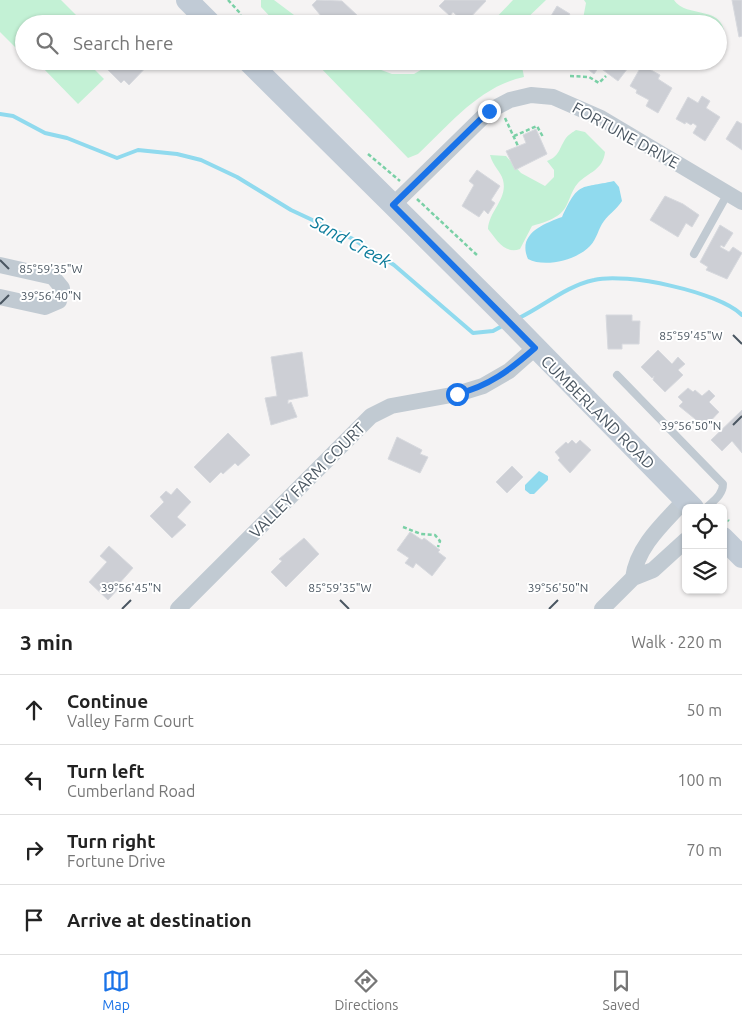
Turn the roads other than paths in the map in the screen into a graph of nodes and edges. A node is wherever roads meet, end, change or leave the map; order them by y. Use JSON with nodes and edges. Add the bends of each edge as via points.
{"nodes":[{"id":1,"x":187,"y":0,"type":"edge"},
{"id":2,"x":202,"y":15,"type":"edge"},
{"id":3,"x":258,"y":70,"type":"edge"},
{"id":4,"x":728,"y":193,"type":"junction"},
{"id":5,"x":400,"y":197,"type":"junction"},
{"id":6,"x":742,"y":202,"type":"edge"},
{"id":7,"x":694,"y":254,"type":"dead end"},
{"id":8,"x":0,"y":265,"type":"edge"},
{"id":9,"x":0,"y":297,"type":"edge"},
{"id":10,"x":528,"y":340,"type":"junction"},
{"id":11,"x":617,"y":375,"type":"dead end"},
{"id":12,"x":694,"y":504,"type":"edge"},
{"id":13,"x":698,"y":504,"type":"edge"},
{"id":14,"x":682,"y":515,"type":"edge"},
{"id":15,"x":727,"y":542,"type":"edge"},
{"id":16,"x":682,"y":544,"type":"edge"},
{"id":17,"x":742,"y":557,"type":"edge"},
{"id":18,"x":633,"y":578,"type":"junction"},
{"id":19,"x":178,"y":609,"type":"edge"},
{"id":20,"x":602,"y":609,"type":"edge"}],
"edges":[{"from":1,"to":2,"type":"main road"},
{"from":3,"to":5,"type":"main road","name":"CUMBERLAND ROAD"},
{"from":4,"to":5,"type":"street","name":"FORTUNE DRIVE","via":[[601,118],[553,97],[531,95],[510,100],[489,111]]},
{"from":4,"to":6,"type":"street","name":"FORTUNE DRIVE"},
{"from":4,"to":7,"type":"lane"},
{"from":5,"to":10,"type":"main road","name":"CUMBERLAND ROAD"},
{"from":8,"to":9,"type":"street","via":[[53,278],[62,288],[59,301],[45,306]]},
{"from":10,"to":12,"type":"main road","name":"CUMBERLAND ROAD"},
{"from":10,"to":19,"type":"street","name":"VALLEY FARM COURT","via":[[509,371],[483,386],[391,406],[371,416]]},
{"from":11,"to":13,"type":"lane","via":[[722,484],[720,495]]},
{"from":14,"to":18,"type":"street","via":[[647,543],[635,566]]},
{"from":15,"to":17,"type":"main road"},
{"from":16,"to":18,"type":"street","via":[[653,570]]},
{"from":18,"to":20,"type":"street"}]}
